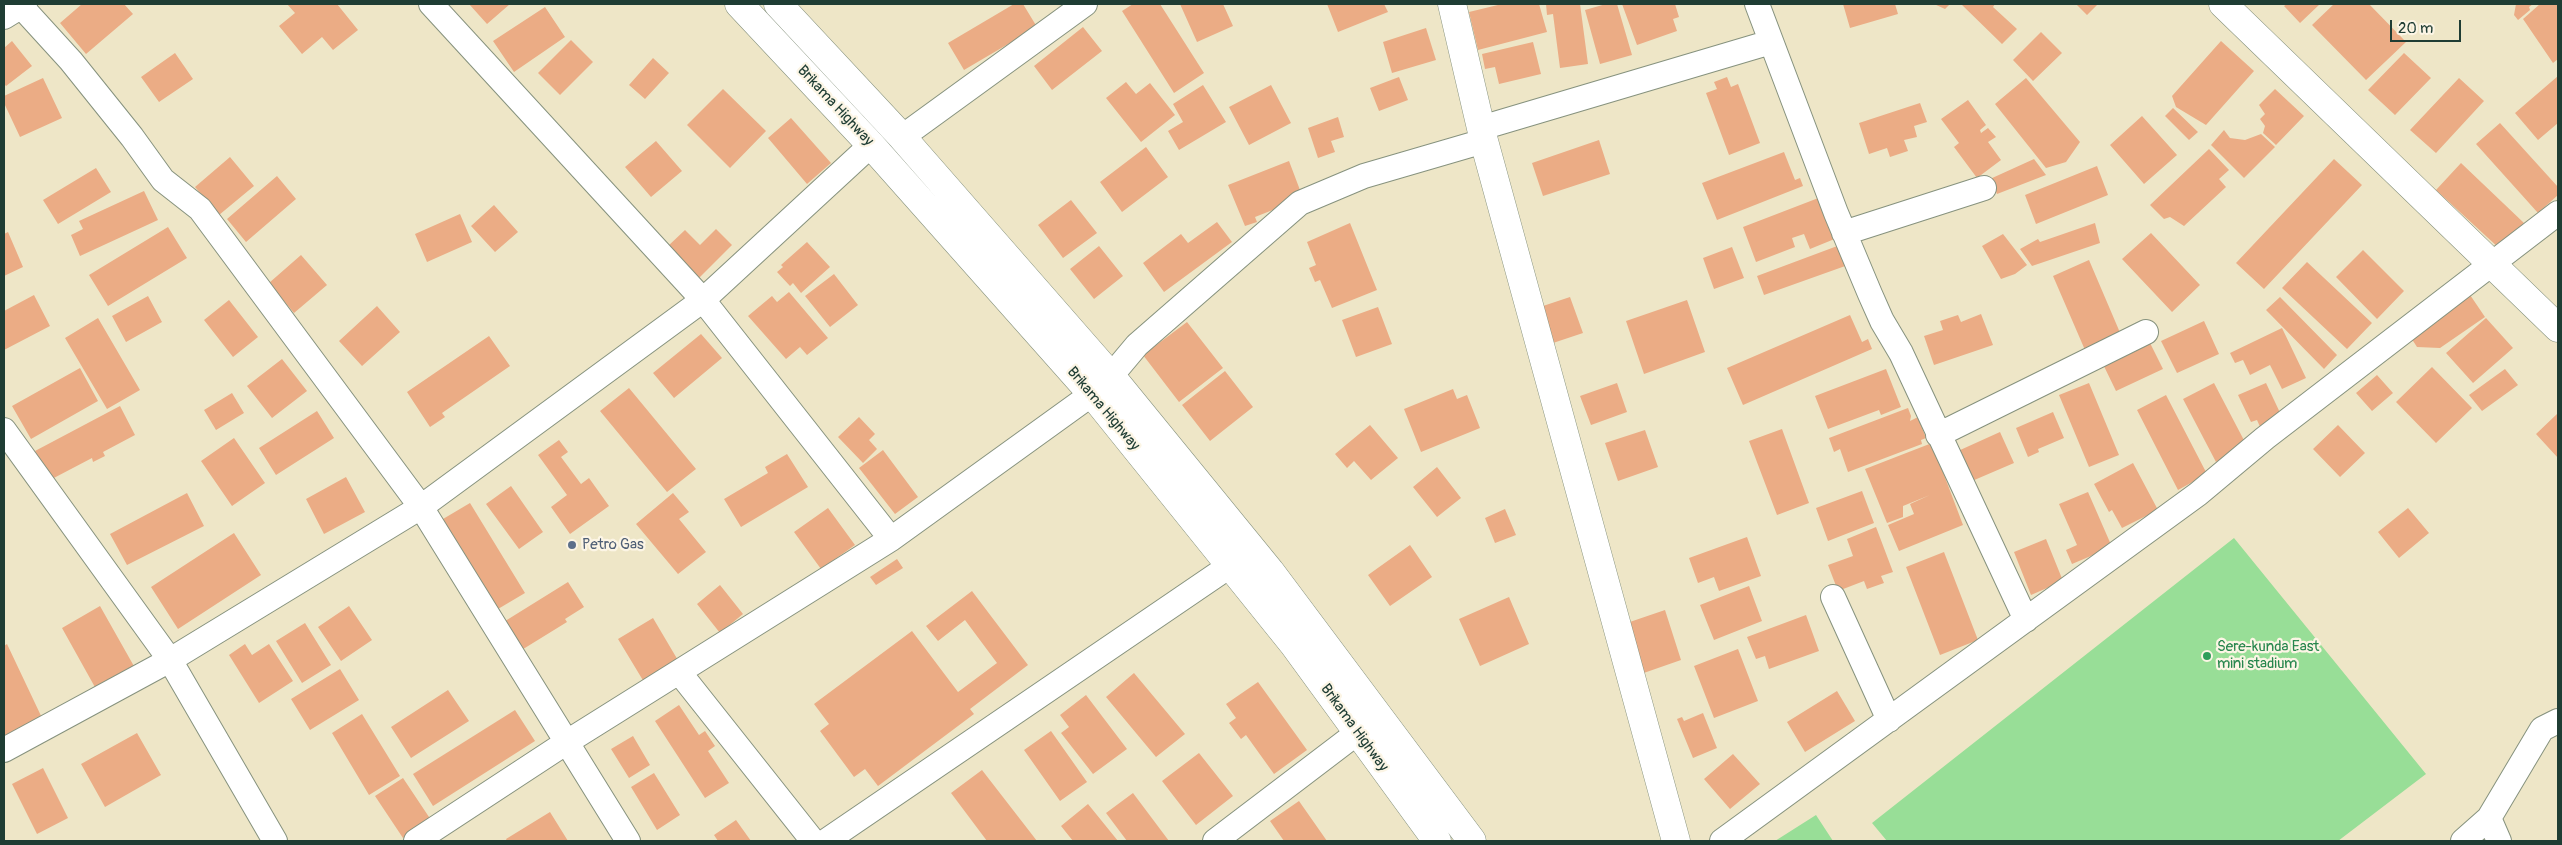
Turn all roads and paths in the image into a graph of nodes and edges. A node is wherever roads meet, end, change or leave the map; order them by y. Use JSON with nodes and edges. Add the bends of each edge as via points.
{"nodes":[{"id":1,"x":431,"y":4,"type":"edge"},
{"id":2,"x":739,"y":4,"type":"edge"},
{"id":3,"x":778,"y":4,"type":"edge"},
{"id":4,"x":1085,"y":4,"type":"edge"},
{"id":5,"x":1452,"y":4,"type":"edge"},
{"id":6,"x":1757,"y":4,"type":"edge"},
{"id":7,"x":2223,"y":4,"type":"edge"},
{"id":8,"x":18,"y":8,"type":"edge"},
{"id":9,"x":1771,"y":42,"type":"junction"},
{"id":10,"x":1482,"y":135,"type":"junction"},
{"id":11,"x":902,"y":137,"type":"junction"},
{"id":12,"x":871,"y":144,"type":"junction"},
{"id":13,"x":1984,"y":188,"type":"dead end"},
{"id":14,"x":2558,"y":213,"type":"edge"},
{"id":15,"x":1844,"y":232,"type":"junction"},
{"id":16,"x":2490,"y":264,"type":"junction"},
{"id":17,"x":703,"y":300,"type":"junction"},
{"id":18,"x":2558,"y":328,"type":"edge"},
{"id":19,"x":2146,"y":332,"type":"dead end"},
{"id":20,"x":1111,"y":376,"type":"junction"},
{"id":21,"x":1092,"y":394,"type":"junction"},
{"id":22,"x":4,"y":430,"type":"edge"},
{"id":23,"x":1938,"y":435,"type":"junction"},
{"id":24,"x":421,"y":507,"type":"junction"},
{"id":25,"x":891,"y":539,"type":"junction"},
{"id":26,"x":1231,"y":565,"type":"junction"},
{"id":27,"x":1833,"y":597,"type":"dead end"},
{"id":28,"x":2026,"y":620,"type":"junction"},
{"id":29,"x":170,"y":660,"type":"junction"},
{"id":30,"x":679,"y":672,"type":"junction"},
{"id":31,"x":1890,"y":720,"type":"junction"},
{"id":32,"x":2558,"y":721,"type":"edge"},
{"id":33,"x":1357,"y":733,"type":"junction"},
{"id":34,"x":567,"y":742,"type":"junction"},
{"id":35,"x":4,"y":750,"type":"edge"},
{"id":36,"x":2489,"y":818,"type":"junction"},
{"id":37,"x":275,"y":841,"type":"edge"},
{"id":38,"x":416,"y":841,"type":"edge"},
{"id":39,"x":628,"y":841,"type":"edge"},
{"id":40,"x":813,"y":841,"type":"edge"},
{"id":41,"x":826,"y":841,"type":"edge"},
{"id":42,"x":1215,"y":841,"type":"edge"},
{"id":43,"x":1436,"y":841,"type":"edge"},
{"id":44,"x":1472,"y":841,"type":"edge"},
{"id":45,"x":1676,"y":841,"type":"edge"},
{"id":46,"x":1722,"y":841,"type":"edge"},
{"id":47,"x":2464,"y":841,"type":"edge"},
{"id":48,"x":2499,"y":841,"type":"edge"}],
"edges":[{"from":1,"to":17,"type":"street"},
{"from":2,"to":12,"type":"main road","name":"Brikama Highway"},
{"from":3,"to":11,"type":"main road","name":"Brikama Highway"},
{"from":4,"to":11,"type":"street"},
{"from":5,"to":10,"type":"main road"},
{"from":6,"to":9,"type":"street"},
{"from":7,"to":16,"type":"main road"},
{"from":8,"to":24,"type":"street","via":[[83,76],[163,180],[200,209]]},
{"from":9,"to":10,"type":"street"},
{"from":9,"to":15,"type":"street"},
{"from":10,"to":20,"type":"street","via":[[1364,176],[1300,203],[1137,345]]},
{"from":10,"to":45,"type":"main road"},
{"from":11,"to":20,"type":"main road","name":"Brikama Highway"},
{"from":12,"to":17,"type":"street"},
{"from":12,"to":21,"type":"main road","name":"Brikama Highway"},
{"from":13,"to":15,"type":"street"},
{"from":14,"to":16,"type":"street"},
{"from":15,"to":23,"type":"street","via":[[1882,321],[1901,353]]},
{"from":16,"to":18,"type":"main road"},
{"from":16,"to":28,"type":"street","via":[[2265,438],[2198,494]]},
{"from":17,"to":24,"type":"street"},
{"from":17,"to":25,"type":"street"},
{"from":19,"to":23,"type":"street"},
{"from":20,"to":21,"type":"street"},
{"from":20,"to":44,"type":"main road","name":"Brikama Highway","via":[[1270,571]]},
{"from":21,"to":25,"type":"street"},
{"from":21,"to":26,"type":"main road","name":"Brikama Highway"},
{"from":22,"to":29,"type":"street"},
{"from":23,"to":28,"type":"street"},
{"from":24,"to":29,"type":"street"},
{"from":24,"to":34,"type":"street"},
{"from":25,"to":30,"type":"street"},
{"from":26,"to":33,"type":"main road","name":"Brikama Highway"},
{"from":26,"to":41,"type":"street"},
{"from":27,"to":31,"type":"street"},
{"from":28,"to":31,"type":"street"},
{"from":29,"to":35,"type":"street"},
{"from":29,"to":37,"type":"street"},
{"from":30,"to":34,"type":"street"},
{"from":30,"to":40,"type":"street"},
{"from":31,"to":46,"type":"street"},
{"from":32,"to":36,"type":"street","via":[[2542,729]]},
{"from":33,"to":42,"type":"street"},
{"from":33,"to":43,"type":"main road","name":"Brikama Highway"},
{"from":34,"to":38,"type":"street"},
{"from":34,"to":39,"type":"street"},
{"from":36,"to":47,"type":"street"},
{"from":36,"to":48,"type":"street"}]}
